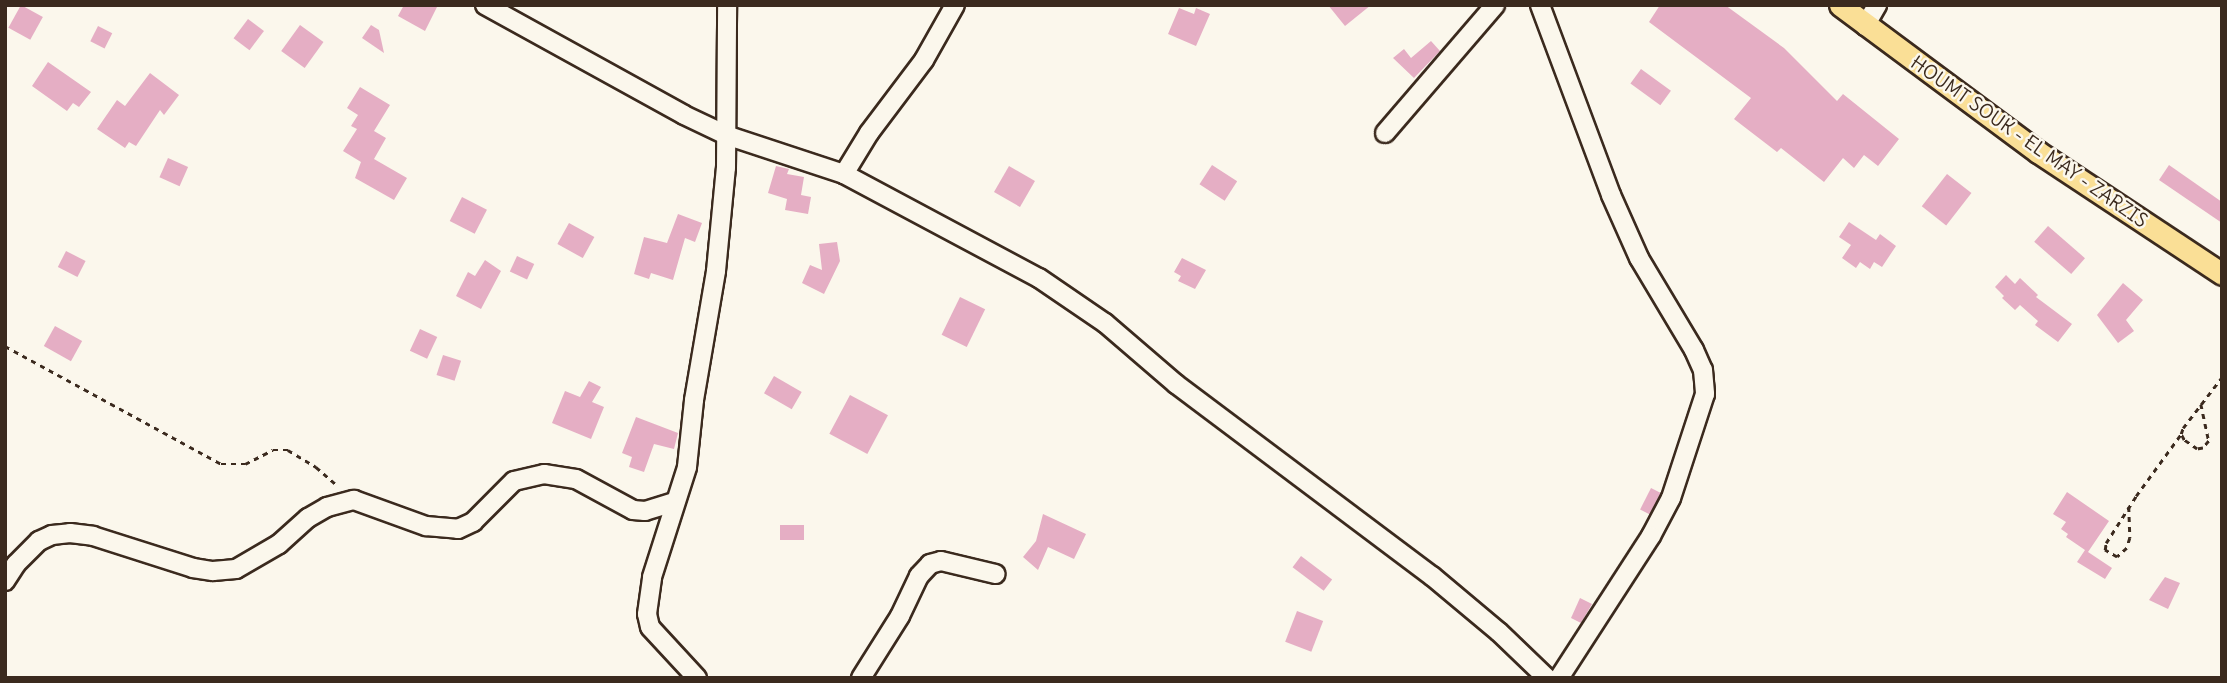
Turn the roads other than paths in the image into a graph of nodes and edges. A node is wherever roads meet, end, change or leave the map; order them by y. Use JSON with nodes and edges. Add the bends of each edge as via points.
{"nodes":[{"id":1,"x":485,"y":5,"type":"edge"},
{"id":2,"x":727,"y":5,"type":"edge"},
{"id":3,"x":955,"y":5,"type":"edge"},
{"id":4,"x":1495,"y":5,"type":"edge"},
{"id":5,"x":1541,"y":5,"type":"edge"},
{"id":6,"x":1840,"y":5,"type":"edge"},
{"id":7,"x":1877,"y":5,"type":"edge"},
{"id":8,"x":1865,"y":26,"type":"junction"},
{"id":9,"x":1385,"y":133,"type":"dead end"},
{"id":10,"x":726,"y":135,"type":"junction"},
{"id":11,"x":844,"y":174,"type":"junction"},
{"id":12,"x":2222,"y":274,"type":"edge"},
{"id":13,"x":675,"y":502,"type":"junction"},
{"id":14,"x":995,"y":574,"type":"dead end"},
{"id":15,"x":5,"y":581,"type":"edge"},
{"id":16,"x":696,"y":678,"type":"edge"},
{"id":17,"x":860,"y":678,"type":"edge"},
{"id":18,"x":1547,"y":678,"type":"edge"},
{"id":19,"x":1559,"y":678,"type":"edge"}],
"edges":[{"from":1,"to":10,"type":"street"},
{"from":2,"to":10,"type":"street"},
{"from":3,"to":11,"type":"street","via":[[924,60]]},
{"from":4,"to":9,"type":"street"},
{"from":5,"to":19,"type":"street","via":[[1611,195],[1639,258],[1694,350],[1703,370],[1705,394],[1671,498]]},
{"from":6,"to":8,"type":"main road","name":"HOUMT SOUK - EL MAY - ZARZIS"},
{"from":7,"to":8,"type":"street"},
{"from":8,"to":12,"type":"main road","name":"HOUMT SOUK - EL MAY - ZARZIS","via":[[2038,152]]},
{"from":10,"to":11,"type":"street"},
{"from":10,"to":13,"type":"street","via":[[716,271],[687,467]]},
{"from":11,"to":18,"type":"street","via":[[1039,278],[1086,310],[1176,384],[1432,576]]},
{"from":13,"to":15,"type":"street","via":[[634,510],[576,479],[544,474],[514,481],[473,522],[458,529],[442,529],[354,500],[308,517],[279,544],[236,569],[193,568],[70,533],[39,541]]},
{"from":13,"to":16,"type":"street","via":[[652,577],[647,614],[650,627]]},
{"from":14,"to":17,"type":"street","via":[[941,561],[930,564]]}]}
